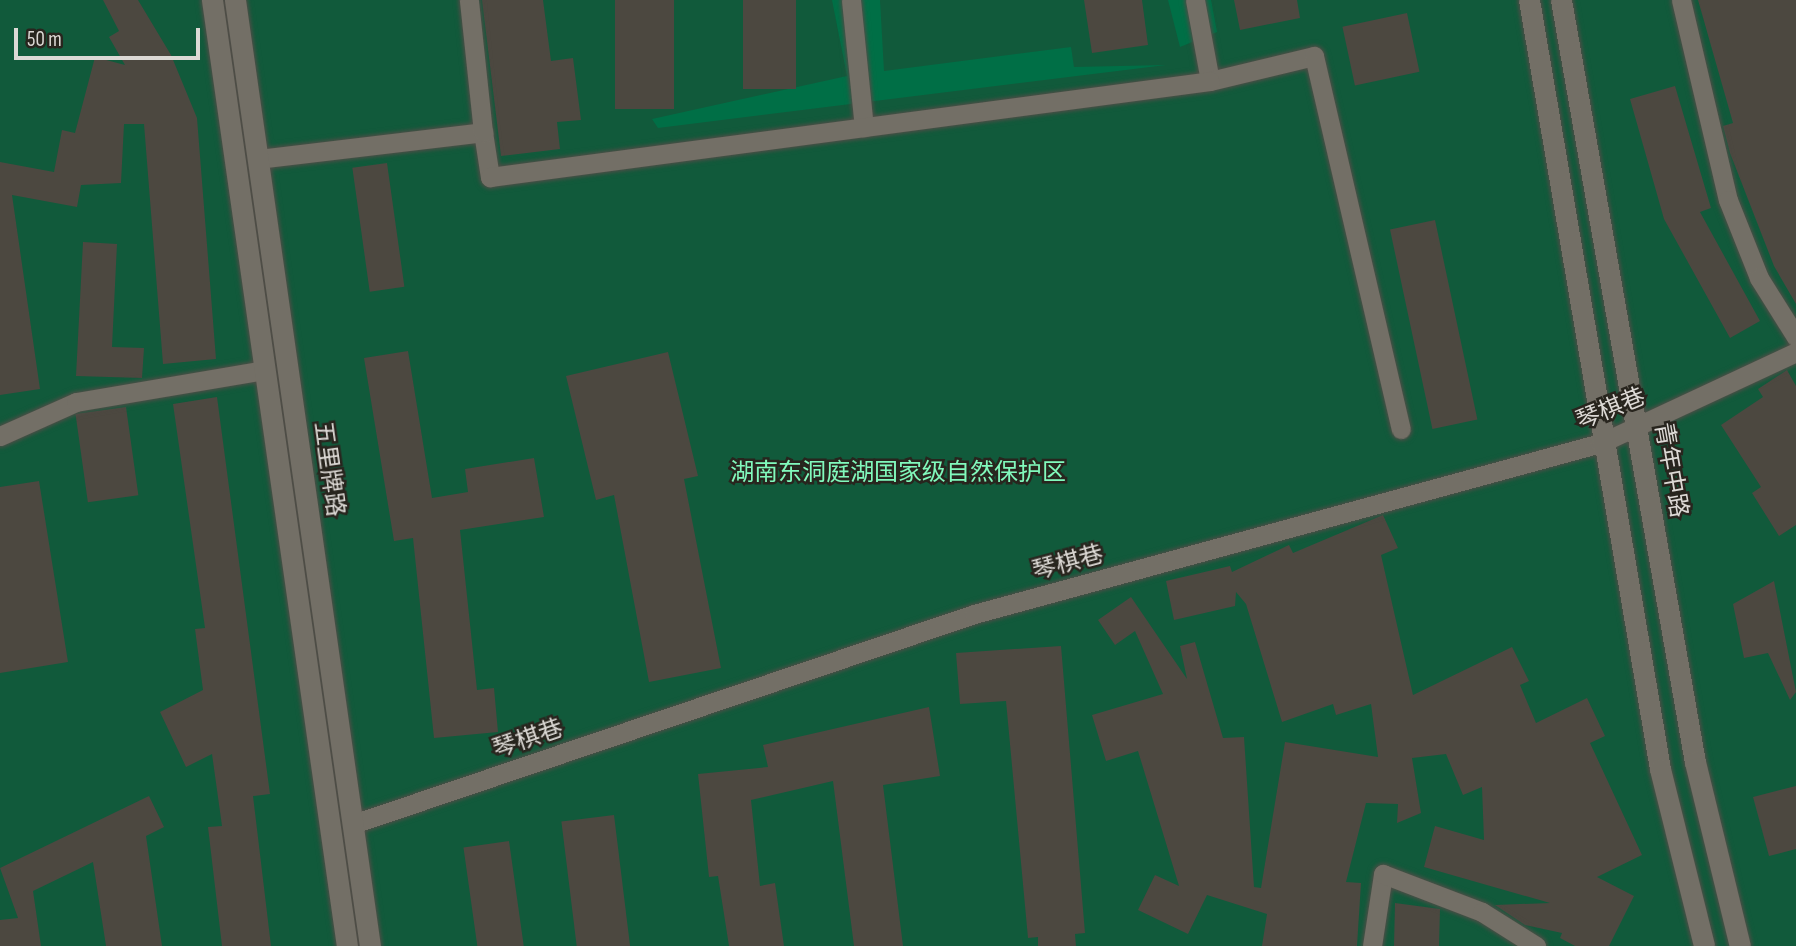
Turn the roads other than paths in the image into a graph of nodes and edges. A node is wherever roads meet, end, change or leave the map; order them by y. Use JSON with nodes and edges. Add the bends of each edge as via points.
{"nodes":[{"id":1,"x":212,"y":0,"type":"edge"},
{"id":2,"x":235,"y":0,"type":"edge"},
{"id":3,"x":469,"y":0,"type":"edge"},
{"id":4,"x":850,"y":0,"type":"edge"},
{"id":5,"x":1195,"y":0,"type":"edge"},
{"id":6,"x":1529,"y":0,"type":"edge"},
{"id":7,"x":1561,"y":0,"type":"edge"},
{"id":8,"x":1681,"y":0,"type":"edge"},
{"id":9,"x":1210,"y":81,"type":"junction"},
{"id":10,"x":864,"y":127,"type":"junction"},
{"id":11,"x":483,"y":132,"type":"junction"},
{"id":12,"x":258,"y":159,"type":"junction"},
{"id":13,"x":1796,"y":337,"type":"edge"},
{"id":14,"x":1796,"y":352,"type":"edge"},
{"id":15,"x":265,"y":370,"type":"junction"},
{"id":16,"x":1637,"y":427,"type":"junction"},
{"id":17,"x":1401,"y":429,"type":"dead end"},
{"id":18,"x":0,"y":436,"type":"edge"},
{"id":19,"x":1601,"y":443,"type":"junction"},
{"id":20,"x":353,"y":824,"type":"junction"},
{"id":21,"x":347,"y":946,"type":"edge"},
{"id":22,"x":370,"y":946,"type":"edge"},
{"id":23,"x":1372,"y":946,"type":"edge"},
{"id":24,"x":1536,"y":946,"type":"edge"},
{"id":25,"x":1704,"y":946,"type":"edge"},
{"id":26,"x":1740,"y":946,"type":"edge"}],
"edges":[{"from":1,"to":15,"type":"main road","name":"五里牌路"},
{"from":2,"to":12,"type":"main road","name":"五里牌路"},
{"from":3,"to":11,"type":"street"},
{"from":4,"to":10,"type":"street"},
{"from":5,"to":9,"type":"street"},
{"from":6,"to":19,"type":"main road"},
{"from":7,"to":16,"type":"main road","name":"青年中路"},
{"from":8,"to":13,"type":"street","via":[[1728,200],[1759,278]]},
{"from":9,"to":10,"type":"street"},
{"from":9,"to":17,"type":"street","via":[[1314,56]]},
{"from":10,"to":11,"type":"street","via":[[490,177]]},
{"from":11,"to":12,"type":"street"},
{"from":12,"to":20,"type":"main road","name":"五里牌路"},
{"from":14,"to":16,"type":"street","name":"琴棋巷"},
{"from":15,"to":18,"type":"street","via":[[76,402]]},
{"from":15,"to":21,"type":"main road","name":"五里牌路"},
{"from":16,"to":19,"type":"street","name":"琴棋巷"},
{"from":16,"to":26,"type":"main road","name":"青年中路","via":[[1695,762]]},
{"from":19,"to":20,"type":"street","name":"琴棋巷","via":[[974,614]]},
{"from":19,"to":25,"type":"main road","via":[[1660,769]]},
{"from":20,"to":22,"type":"main road","name":"五里牌路"},
{"from":23,"to":24,"type":"street","via":[[1383,874],[1482,912]]}]}
